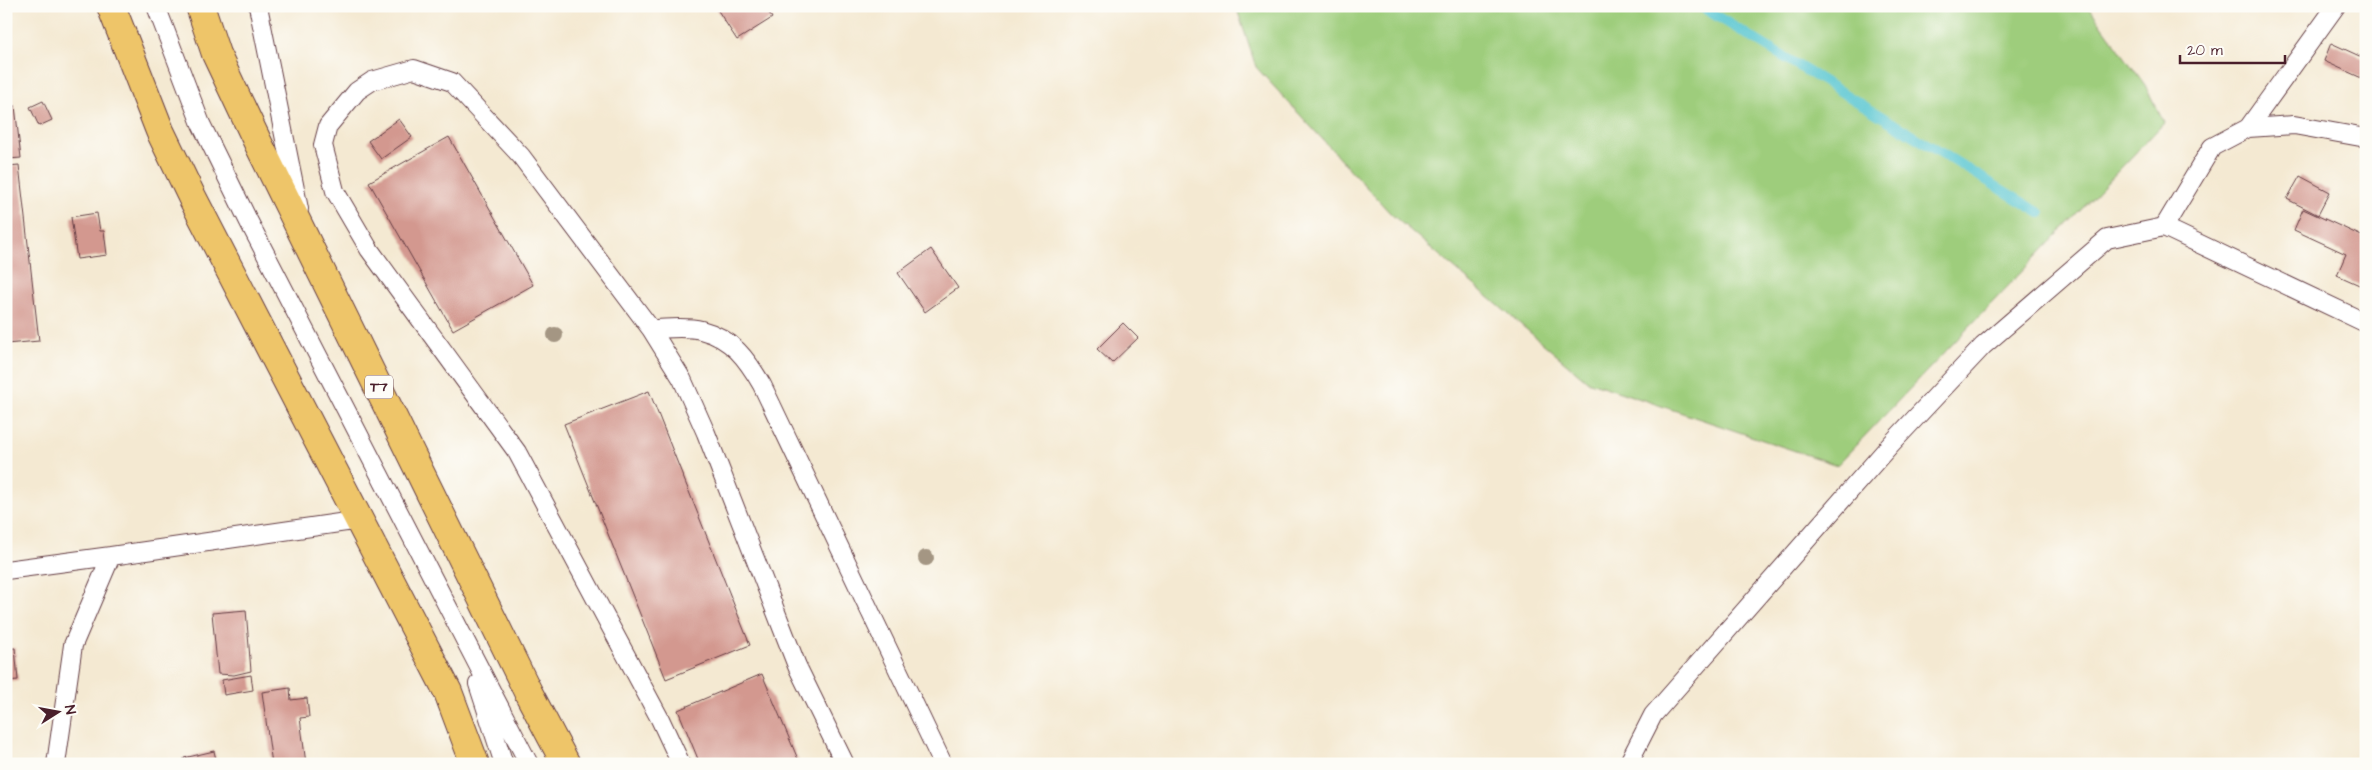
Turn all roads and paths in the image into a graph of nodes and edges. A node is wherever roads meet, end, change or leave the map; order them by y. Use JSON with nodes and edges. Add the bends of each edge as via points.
{"nodes":[{"id":1,"x":111,"y":6,"type":"edge"},
{"id":2,"x":156,"y":6,"type":"edge"},
{"id":3,"x":200,"y":6,"type":"edge"},
{"id":4,"x":258,"y":6,"type":"edge"},
{"id":5,"x":2336,"y":6,"type":"edge"},
{"id":6,"x":2248,"y":128,"type":"junction"},
{"id":7,"x":2366,"y":138,"type":"edge"},
{"id":8,"x":2164,"y":228,"type":"junction"},
{"id":9,"x":304,"y":235,"type":"junction"},
{"id":10,"x":2366,"y":323,"type":"edge"},
{"id":11,"x":651,"y":329,"type":"junction"},
{"id":12,"x":360,"y":520,"type":"junction"},
{"id":13,"x":110,"y":556,"type":"junction"},
{"id":14,"x":6,"y":570,"type":"edge"},
{"id":15,"x":442,"y":595,"type":"junction"},
{"id":16,"x":56,"y":764,"type":"edge"},
{"id":17,"x":475,"y":764,"type":"edge"},
{"id":18,"x":504,"y":764,"type":"edge"},
{"id":19,"x":529,"y":764,"type":"edge"},
{"id":20,"x":566,"y":764,"type":"edge"},
{"id":21,"x":681,"y":764,"type":"edge"},
{"id":22,"x":845,"y":764,"type":"edge"},
{"id":23,"x":943,"y":764,"type":"edge"},
{"id":24,"x":1628,"y":764,"type":"edge"}],
"edges":[{"from":1,"to":12,"type":"highway","via":[[160,131],[191,195]]},
{"from":2,"to":15,"type":"lane","via":[[201,124]]},
{"from":3,"to":9,"type":"highway","number":"T7","via":[[216,54]]},
{"from":4,"to":9,"type":"lane"},
{"from":5,"to":6,"type":"lane"},
{"from":6,"to":7,"type":"lane","via":[[2294,125]]},
{"from":6,"to":8,"type":"lane","via":[[2212,146]]},
{"from":8,"to":10,"type":"lane"},
{"from":8,"to":24,"type":"lane","via":[[2107,238],[1983,346],[1891,444],[1653,715]]},
{"from":9,"to":20,"type":"highway","number":"T7"},
{"from":11,"to":21,"type":"lane","via":[[521,156],[452,82],[414,69],[372,81],[357,91],[328,126],[323,144],[334,191],[369,249],[517,452]]},
{"from":11,"to":22,"type":"lane","via":[[682,379],[797,666]]},
{"from":11,"to":23,"type":"lane","via":[[700,329],[722,338],[745,356],[762,385]]},
{"from":12,"to":13,"type":"lane"},
{"from":12,"to":17,"type":"highway","via":[[448,692]]},
{"from":13,"to":14,"type":"lane"},
{"from":13,"to":16,"type":"lane","via":[[73,645]]},
{"from":15,"to":18,"type":"lane","via":[[479,686]]},
{"from":15,"to":19,"type":"lane"}]}
